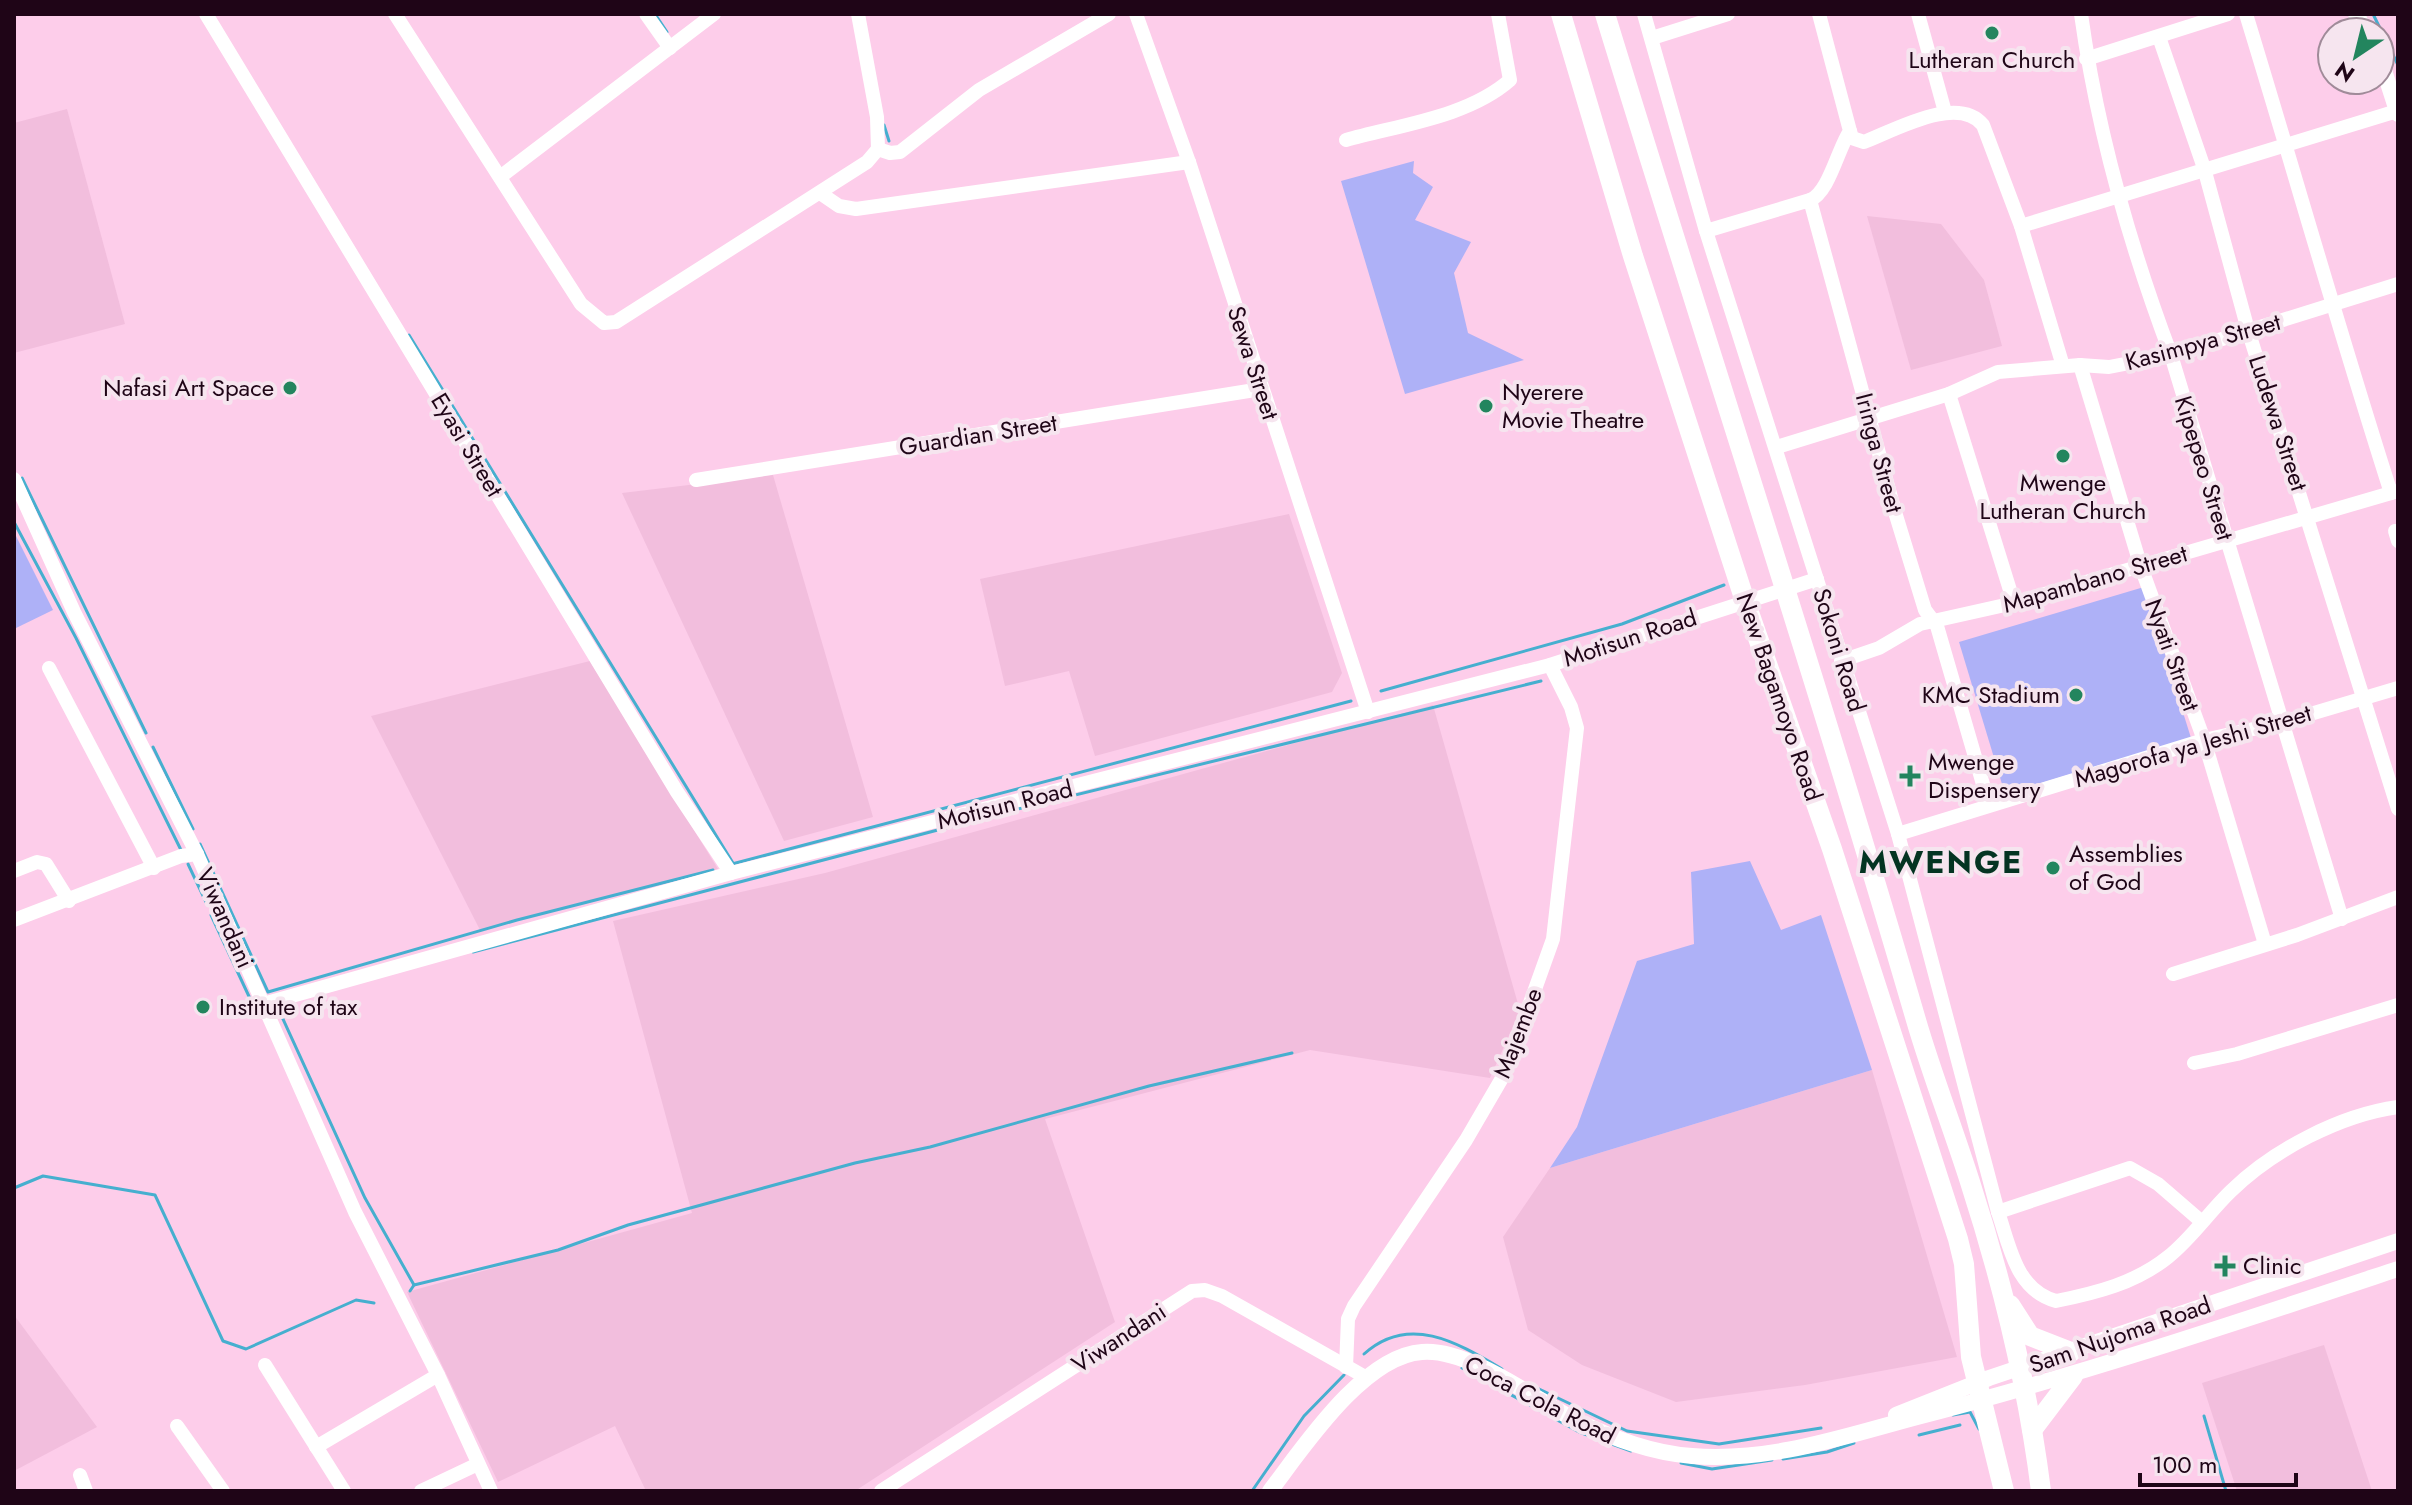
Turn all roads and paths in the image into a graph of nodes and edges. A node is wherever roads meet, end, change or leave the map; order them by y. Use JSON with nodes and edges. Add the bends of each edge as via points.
{"nodes":[{"id":1,"x":206,"y":14,"type":"edge"},
{"id":2,"x":395,"y":14,"type":"edge"},
{"id":3,"x":646,"y":14,"type":"edge"},
{"id":4,"x":714,"y":14,"type":"edge"},
{"id":5,"x":858,"y":14,"type":"edge"},
{"id":6,"x":1109,"y":14,"type":"edge"},
{"id":7,"x":1136,"y":14,"type":"edge"},
{"id":8,"x":1498,"y":14,"type":"edge"},
{"id":9,"x":1561,"y":14,"type":"edge"},
{"id":10,"x":1605,"y":14,"type":"edge"},
{"id":11,"x":1644,"y":14,"type":"edge"},
{"id":12,"x":1728,"y":14,"type":"edge"},
{"id":13,"x":1819,"y":14,"type":"edge"},
{"id":14,"x":1918,"y":14,"type":"edge"},
{"id":15,"x":2081,"y":14,"type":"edge"},
{"id":16,"x":2228,"y":14,"type":"edge"},
{"id":17,"x":2246,"y":14,"type":"edge"},
{"id":18,"x":2208,"y":18,"type":"edge"},
{"id":19,"x":2159,"y":37,"type":"junction"},
{"id":20,"x":1652,"y":38,"type":"junction"},
{"id":21,"x":670,"y":48,"type":"junction"},
{"id":22,"x":2086,"y":59,"type":"junction"},
{"id":23,"x":1945,"y":112,"type":"junction"},
{"id":24,"x":2398,"y":113,"type":"edge"},
{"id":25,"x":1850,"y":131,"type":"junction"},
{"id":26,"x":1346,"y":140,"type":"dead end"},
{"id":27,"x":2287,"y":143,"type":"junction"},
{"id":28,"x":878,"y":149,"type":"junction"},
{"id":29,"x":1189,"y":162,"type":"junction"},
{"id":30,"x":2204,"y":168,"type":"junction"},
{"id":31,"x":500,"y":177,"type":"junction"},
{"id":32,"x":820,"y":193,"type":"junction"},
{"id":33,"x":2120,"y":193,"type":"junction"},
{"id":34,"x":1810,"y":200,"type":"junction"},
{"id":35,"x":2021,"y":226,"type":"junction"},
{"id":36,"x":1706,"y":231,"type":"junction"},
{"id":37,"x":2398,"y":284,"type":"edge"},
{"id":38,"x":2332,"y":306,"type":"junction"},
{"id":39,"x":2248,"y":330,"type":"junction"},
{"id":40,"x":2171,"y":355,"type":"junction"},
{"id":41,"x":2080,"y":365,"type":"junction"},
{"id":42,"x":2063,"y":366,"type":"junction"},
{"id":43,"x":1261,"y":389,"type":"junction"},
{"id":44,"x":1949,"y":394,"type":"junction"},
{"id":45,"x":1868,"y":419,"type":"junction"},
{"id":46,"x":1777,"y":447,"type":"junction"},
{"id":47,"x":14,"y":479,"type":"edge"},
{"id":48,"x":696,"y":480,"type":"dead end"},
{"id":49,"x":2395,"y":492,"type":"edge"},
{"id":50,"x":2309,"y":516,"type":"junction"},
{"id":51,"x":2226,"y":541,"type":"junction"},
{"id":52,"x":2141,"y":567,"type":"junction"},
{"id":53,"x":1817,"y":579,"type":"junction"},
{"id":54,"x":1786,"y":591,"type":"junction"},
{"id":55,"x":1745,"y":601,"type":"junction"},
{"id":56,"x":2014,"y":603,"type":"junction"},
{"id":57,"x":1935,"y":622,"type":"junction"},
{"id":58,"x":1841,"y":661,"type":"junction"},
{"id":59,"x":1550,"y":665,"type":"junction"},
{"id":60,"x":49,"y":668,"type":"dead end"},
{"id":61,"x":2398,"y":688,"type":"edge"},
{"id":62,"x":2364,"y":696,"type":"junction"},
{"id":63,"x":1368,"y":712,"type":"junction"},
{"id":64,"x":2280,"y":723,"type":"junction"},
{"id":65,"x":2204,"y":740,"type":"junction"},
{"id":66,"x":1989,"y":805,"type":"junction"},
{"id":67,"x":2398,"y":809,"type":"edge"},
{"id":68,"x":1898,"y":834,"type":"junction"},
{"id":69,"x":197,"y":854,"type":"junction"},
{"id":70,"x":154,"y":868,"type":"junction"},
{"id":71,"x":14,"y":871,"type":"edge"},
{"id":72,"x":731,"y":873,"type":"junction"},
{"id":73,"x":2398,"y":897,"type":"edge"},
{"id":74,"x":69,"y":901,"type":"junction"},
{"id":75,"x":2342,"y":919,"type":"junction"},
{"id":76,"x":14,"y":920,"type":"edge"},
{"id":77,"x":2265,"y":944,"type":"junction"},
{"id":78,"x":2173,"y":974,"type":"dead end"},
{"id":79,"x":263,"y":1004,"type":"junction"},
{"id":80,"x":2398,"y":1005,"type":"edge"},
{"id":81,"x":2194,"y":1063,"type":"dead end"},
{"id":82,"x":2398,"y":1107,"type":"edge"},
{"id":83,"x":1998,"y":1212,"type":"junction"},
{"id":84,"x":2202,"y":1222,"type":"junction"},
{"id":85,"x":2398,"y":1241,"type":"edge"},
{"id":86,"x":1995,"y":1268,"type":"junction"},
{"id":87,"x":2398,"y":1269,"type":"edge"},
{"id":88,"x":2071,"y":1352,"type":"junction"},
{"id":89,"x":265,"y":1365,"type":"dead end"},
{"id":90,"x":1346,"y":1367,"type":"junction"},
{"id":91,"x":2018,"y":1369,"type":"junction"},
{"id":92,"x":438,"y":1375,"type":"junction"},
{"id":93,"x":2073,"y":1376,"type":"junction"},
{"id":94,"x":1367,"y":1378,"type":"junction"},
{"id":95,"x":2023,"y":1390,"type":"junction"},
{"id":96,"x":1980,"y":1392,"type":"junction"},
{"id":97,"x":177,"y":1426,"type":"dead end"},
{"id":98,"x":2032,"y":1430,"type":"junction"},
{"id":99,"x":316,"y":1447,"type":"junction"},
{"id":100,"x":478,"y":1464,"type":"junction"},
{"id":101,"x":80,"y":1475,"type":"dead end"},
{"id":102,"x":86,"y":1491,"type":"edge"},
{"id":103,"x":223,"y":1491,"type":"edge"},
{"id":104,"x":344,"y":1491,"type":"edge"},
{"id":105,"x":421,"y":1491,"type":"edge"},
{"id":106,"x":491,"y":1491,"type":"edge"},
{"id":107,"x":881,"y":1491,"type":"edge"},
{"id":108,"x":1270,"y":1491,"type":"edge"},
{"id":109,"x":2004,"y":1491,"type":"edge"},
{"id":110,"x":2041,"y":1491,"type":"edge"}],
"edges":[{"from":1,"to":72,"type":"street","name":"Eyasi Street"},
{"from":2,"to":31,"type":"street"},
{"from":3,"to":21,"type":"street"},
{"from":4,"to":21,"type":"street"},
{"from":5,"to":28,"type":"street"},
{"from":6,"to":28,"type":"street","via":[[979,90],[900,152]]},
{"from":7,"to":29,"type":"street","name":"Sewa Street"},
{"from":8,"to":26,"type":"street","via":[[1510,80],[1492,95]]},
{"from":9,"to":55,"type":"highway","name":"New Bagamoyo Road"},
{"from":10,"to":54,"type":"highway","name":"New Bagamoyo Road"},
{"from":11,"to":20,"type":"street","name":"Sokoni Road"},
{"from":12,"to":20,"type":"street"},
{"from":13,"to":25,"type":"street"},
{"from":14,"to":23,"type":"street"},
{"from":15,"to":22,"type":"street","name":"Kipepeo Street"},
{"from":16,"to":18,"type":"street"},
{"from":17,"to":27,"type":"street"},
{"from":18,"to":19,"type":"street"},
{"from":19,"to":22,"type":"street"},
{"from":19,"to":30,"type":"street","name":"Ludewa Street"},
{"from":20,"to":36,"type":"street","name":"Sokoni Road"},
{"from":21,"to":31,"type":"street"},
{"from":22,"to":33,"type":"street","name":"Kipepeo Street"},
{"from":23,"to":25,"type":"street","via":[[1864,142],[1852,138]]},
{"from":23,"to":35,"type":"street","via":[[1968,112],[1983,125]]},
{"from":24,"to":27,"type":"street"},
{"from":25,"to":34,"type":"street","via":[[1817,198]]},
{"from":27,"to":30,"type":"street"},
{"from":27,"to":38,"type":"street"},
{"from":28,"to":32,"type":"street"},
{"from":29,"to":32,"type":"street","via":[[856,209],[839,206]]},
{"from":29,"to":43,"type":"street","name":"Sewa Street"},
{"from":30,"to":33,"type":"street"},
{"from":30,"to":39,"type":"street","name":"Ludewa Street"},
{"from":31,"to":32,"type":"street","via":[[581,304],[598,320],[616,322]]},
{"from":33,"to":35,"type":"street"},
{"from":33,"to":40,"type":"street","name":"Kipepeo Street"},
{"from":34,"to":36,"type":"street"},
{"from":34,"to":45,"type":"street","name":"Iringa Street"},
{"from":35,"to":42,"type":"street"},
{"from":36,"to":46,"type":"street","name":"Sokoni Road"},
{"from":37,"to":38,"type":"street","name":"Kasimpya Street"},
{"from":38,"to":39,"type":"street","name":"Kasimpya Street"},
{"from":38,"to":49,"type":"street"},
{"from":39,"to":40,"type":"street","name":"Kasimpya Street"},
{"from":39,"to":50,"type":"street","name":"Ludewa Street"},
{"from":40,"to":41,"type":"street","name":"Kasimpya Street","via":[[2109,367]]},
{"from":40,"to":51,"type":"street","name":"Kipepeo Street"},
{"from":41,"to":42,"type":"street","name":"Kasimpya Street"},
{"from":41,"to":52,"type":"street","name":"Nyati Street"},
{"from":42,"to":44,"type":"street","name":"Kasimpya Street","via":[[1998,372]]},
{"from":43,"to":48,"type":"street","name":"Guardian Street"},
{"from":43,"to":63,"type":"street","name":"Sewa Street"},
{"from":44,"to":45,"type":"street","name":"Kasimpya Street"},
{"from":44,"to":56,"type":"street"},
{"from":45,"to":46,"type":"street","name":"Kasimpya Street"},
{"from":45,"to":57,"type":"street","name":"Iringa Street","via":[[1925,610]]},
{"from":46,"to":53,"type":"street","name":"Sokoni Road"},
{"from":47,"to":69,"type":"street","name":"Viwandani","via":[[74,612]]},
{"from":49,"to":50,"type":"street","name":"Mapambano Street"},
{"from":50,"to":51,"type":"street","name":"Mapambano Street"},
{"from":50,"to":62,"type":"street","name":"Ludewa Street"},
{"from":51,"to":52,"type":"street","name":"Mapambano Street"},
{"from":51,"to":64,"type":"street","name":"Kipepeo Street"},
{"from":52,"to":56,"type":"street","name":"Mapambano Street"},
{"from":52,"to":65,"type":"street","name":"Nyati Street"},
{"from":53,"to":54,"type":"street","name":"Motisun Road"},
{"from":53,"to":58,"type":"street","name":"Sokoni Road"},
{"from":54,"to":55,"type":"street","name":"Motisun Road"},
{"from":54,"to":86,"type":"highway","name":"New Bagamoyo Road"},
{"from":55,"to":59,"type":"street","name":"Motisun Road"},
{"from":55,"to":96,"type":"highway","name":"New Bagamoyo Road","via":[[1958,1239]]},
{"from":56,"to":57,"type":"street","name":"Mapambano Street"},
{"from":57,"to":58,"type":"street","name":"Mapambano Street"},
{"from":57,"to":66,"type":"street","name":"Iringa Street"},
{"from":58,"to":68,"type":"street","name":"Sokoni Road"},
{"from":59,"to":63,"type":"street","name":"Motisun Road"},
{"from":59,"to":90,"type":"street","name":"Majembe","via":[[1577,728],[1553,939],[1505,1073],[1354,1306],[1348,1319]]},
{"from":60,"to":70,"type":"street"},
{"from":61,"to":62,"type":"street","name":"Magorofa ya Jeshi Street"},
{"from":62,"to":64,"type":"street","name":"Magorofa ya Jeshi Street"},
{"from":62,"to":67,"type":"street","name":"Ludewa Street"},
{"from":63,"to":72,"type":"street","name":"Motisun Road"},
{"from":64,"to":65,"type":"street","name":"Magorofa ya Jeshi Street"},
{"from":64,"to":75,"type":"street","name":"Kipepeo Street"},
{"from":65,"to":66,"type":"street","name":"Magorofa ya Jeshi Street"},
{"from":65,"to":77,"type":"street","name":"Nyati Street"},
{"from":66,"to":68,"type":"street","name":"Magorofa ya Jeshi Street"},
{"from":68,"to":83,"type":"street","name":"Sokoni Road"},
{"from":69,"to":70,"type":"street"},
{"from":69,"to":79,"type":"street","name":"Viwandani"},
{"from":70,"to":74,"type":"street"},
{"from":71,"to":74,"type":"street","via":[[46,864]]},
{"from":72,"to":79,"type":"street","name":"Motisun Road"},
{"from":73,"to":75,"type":"street"},
{"from":74,"to":76,"type":"street"},
{"from":75,"to":77,"type":"street"},
{"from":77,"to":78,"type":"street"},
{"from":79,"to":92,"type":"street","name":"Viwandani","via":[[355,1212]]},
{"from":80,"to":81,"type":"street"},
{"from":82,"to":84,"type":"street","via":[[2357,1117],[2293,1146],[2231,1190]]},
{"from":83,"to":84,"type":"street","via":[[2130,1168]]},
{"from":83,"to":84,"type":"street","name":"Sokoni Road","via":[[2028,1287],[2056,1301],[2126,1283],[2166,1258]]},
{"from":85,"to":88,"type":"main road","name":"Sam Nujoma Road"},
{"from":86,"to":88,"type":"highway","via":[[2020,1325],[2043,1344]]},
{"from":86,"to":91,"type":"highway"},
{"from":87,"to":93,"type":"main road","name":"Sam Nujoma Road"},
{"from":88,"to":91,"type":"main road","name":"Sam Nujoma Road"},
{"from":89,"to":99,"type":"street"},
{"from":90,"to":94,"type":"street","name":"Viwandani"},
{"from":90,"to":107,"type":"street","name":"Viwandani","via":[[1222,1296],[1192,1291]]},
{"from":91,"to":95,"type":"highway"},
{"from":91,"to":96,"type":"main road","name":"Sam Nujoma Road"},
{"from":92,"to":99,"type":"street"},
{"from":92,"to":100,"type":"street","name":"Viwandani"},
{"from":93,"to":95,"type":"main road","name":"Sam Nujoma Road"},
{"from":93,"to":98,"type":"highway"},
{"from":94,"to":96,"type":"main road","name":"Coca Cola Road","via":[[1405,1355],[1446,1354],[1627,1443],[1690,1456],[1798,1450],[1866,1430],[1928,1400]]},
{"from":94,"to":108,"type":"main road","name":"Coca Cola Road"},
{"from":95,"to":96,"type":"main road","name":"Sam Nujoma Road"},
{"from":95,"to":98,"type":"highway"},
{"from":96,"to":109,"type":"highway","name":"New Bagamoyo Road"},
{"from":97,"to":103,"type":"street"},
{"from":98,"to":110,"type":"highway"},
{"from":99,"to":104,"type":"street"},
{"from":100,"to":105,"type":"street"},
{"from":100,"to":106,"type":"street","name":"Viwandani"},
{"from":101,"to":102,"type":"street"}]}
